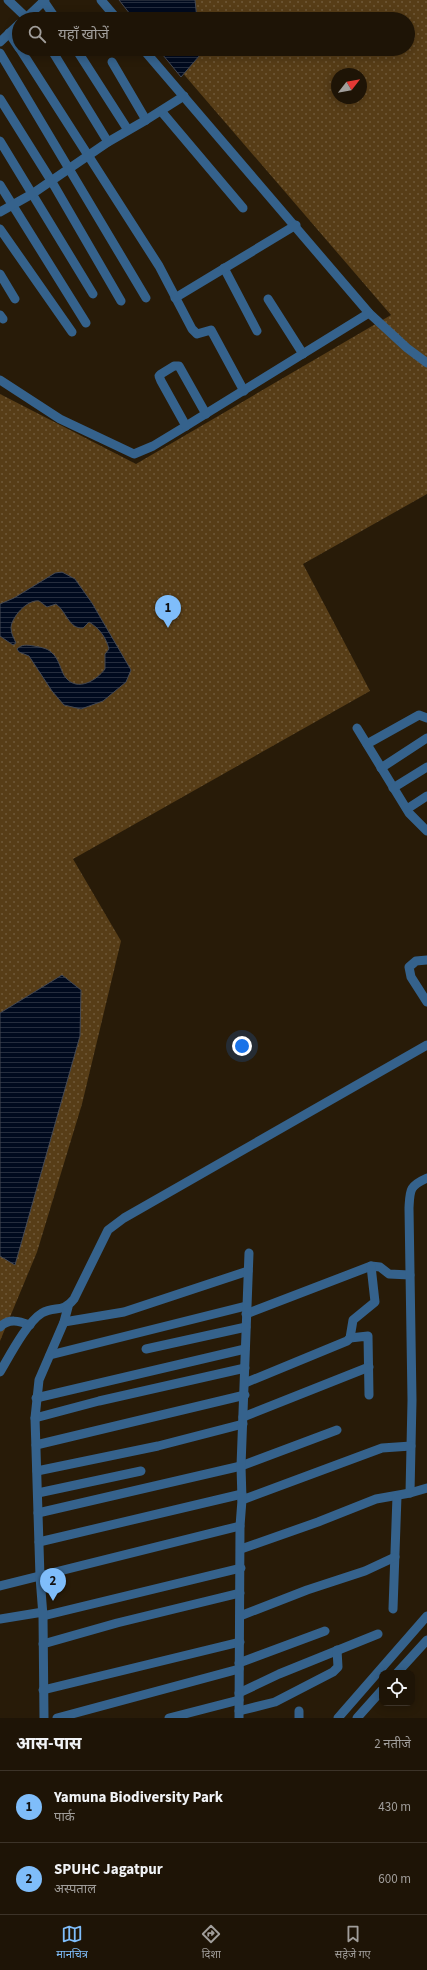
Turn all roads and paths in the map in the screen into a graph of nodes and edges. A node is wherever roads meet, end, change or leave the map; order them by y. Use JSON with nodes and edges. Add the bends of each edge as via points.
{"nodes":[{"id":1,"x":8,"y":0,"type":"edge"},
{"id":2,"x":44,"y":0,"type":"edge"},
{"id":3,"x":101,"y":0,"type":"edge"},
{"id":4,"x":18,"y":12,"type":"edge"},
{"id":5,"x":32,"y":12,"type":"edge"},
{"id":6,"x":52,"y":12,"type":"edge"},
{"id":7,"x":111,"y":12,"type":"edge"},
{"id":8,"x":12,"y":30,"type":"edge"},
{"id":9,"x":9,"y":33,"type":"junction"},
{"id":10,"x":12,"y":38,"type":"edge"},
{"id":11,"x":0,"y":41,"type":"edge"},
{"id":12,"x":0,"y":53,"type":"edge"},
{"id":13,"x":24,"y":56,"type":"edge"},
{"id":14,"x":55,"y":56,"type":"edge"},
{"id":15,"x":80,"y":56,"type":"edge"},
{"id":16,"x":150,"y":56,"type":"edge"},
{"id":17,"x":112,"y":62,"type":"dead end"},
{"id":18,"x":184,"y":96,"type":"junction"},
{"id":19,"x":0,"y":99,"type":"edge"},
{"id":20,"x":161,"y":111,"type":"junction"},
{"id":21,"x":146,"y":120,"type":"junction"},
{"id":22,"x":128,"y":130,"type":"junction"},
{"id":23,"x":0,"y":141,"type":"edge"},
{"id":24,"x":108,"y":142,"type":"junction"},
{"id":25,"x":88,"y":156,"type":"junction"},
{"id":26,"x":70,"y":169,"type":"junction"},
{"id":27,"x":52,"y":182,"type":"junction"},
{"id":28,"x":0,"y":185,"type":"edge"},
{"id":29,"x":32,"y":194,"type":"junction"},
{"id":30,"x":12,"y":205,"type":"junction"},
{"id":31,"x":243,"y":208,"type":"dead end"},
{"id":32,"x":0,"y":212,"type":"edge"},
{"id":33,"x":296,"y":225,"type":"junction"},
{"id":34,"x":0,"y":229,"type":"edge"},
{"id":35,"x":224,"y":268,"type":"junction"},
{"id":36,"x":0,"y":274,"type":"edge"},
{"id":37,"x":93,"y":294,"type":"dead end"},
{"id":38,"x":146,"y":298,"type":"dead end"},
{"id":39,"x":175,"y":298,"type":"junction"},
{"id":40,"x":268,"y":298,"type":"dead end"},
{"id":41,"x":15,"y":299,"type":"dead end"},
{"id":42,"x":121,"y":301,"type":"dead end"},
{"id":43,"x":369,"y":312,"type":"junction"},
{"id":44,"x":86,"y":323,"type":"dead end"},
{"id":45,"x":257,"y":331,"type":"dead end"},
{"id":46,"x":72,"y":332,"type":"dead end"},
{"id":47,"x":303,"y":354,"type":"junction"},
{"id":48,"x":427,"y":362,"type":"edge"},
{"id":49,"x":0,"y":380,"type":"edge"},
{"id":50,"x":244,"y":391,"type":"junction"},
{"id":51,"x":206,"y":414,"type":"junction"},
{"id":52,"x":186,"y":426,"type":"junction"},
{"id":53,"x":427,"y":718,"type":"edge"},
{"id":54,"x":357,"y":728,"type":"dead end"},
{"id":55,"x":427,"y":738,"type":"edge"},
{"id":56,"x":367,"y":744,"type":"junction"},
{"id":57,"x":427,"y":767,"type":"edge"},
{"id":58,"x":381,"y":768,"type":"junction"},
{"id":59,"x":393,"y":788,"type":"junction"},
{"id":60,"x":427,"y":796,"type":"edge"},
{"id":61,"x":407,"y":809,"type":"junction"},
{"id":62,"x":427,"y":831,"type":"edge"},
{"id":63,"x":427,"y":960,"type":"edge"},
{"id":64,"x":427,"y":1002,"type":"edge"},
{"id":65,"x":427,"y":1044,"type":"edge"},
{"id":66,"x":427,"y":1178,"type":"edge"},
{"id":67,"x":249,"y":1253,"type":"dead end"},
{"id":68,"x":371,"y":1266,"type":"junction"},
{"id":69,"x":248,"y":1271,"type":"junction"},
{"id":70,"x":410,"y":1275,"type":"junction"},
{"id":71,"x":68,"y":1307,"type":"junction"},
{"id":72,"x":246,"y":1310,"type":"junction"},
{"id":73,"x":64,"y":1322,"type":"junction"},
{"id":74,"x":30,"y":1325,"type":"junction"},
{"id":75,"x":0,"y":1327,"type":"edge"},
{"id":76,"x":246,"y":1327,"type":"junction"},
{"id":77,"x":350,"y":1338,"type":"junction"},
{"id":78,"x":146,"y":1349,"type":"dead end"},
{"id":79,"x":245,"y":1350,"type":"junction"},
{"id":80,"x":50,"y":1355,"type":"junction"},
{"id":81,"x":245,"y":1368,"type":"junction"},
{"id":82,"x":369,"y":1368,"type":"junction"},
{"id":83,"x":0,"y":1372,"type":"edge"},
{"id":84,"x":245,"y":1383,"type":"junction"},
{"id":85,"x":245,"y":1395,"type":"junction"},
{"id":86,"x":369,"y":1395,"type":"dead end"},
{"id":87,"x":36,"y":1398,"type":"junction"},
{"id":88,"x":35,"y":1418,"type":"junction"},
{"id":89,"x":243,"y":1420,"type":"junction"},
{"id":90,"x":337,"y":1430,"type":"dead end"},
{"id":91,"x":36,"y":1445,"type":"junction"},
{"id":92,"x":411,"y":1446,"type":"junction"},
{"id":93,"x":241,"y":1466,"type":"junction"},
{"id":94,"x":37,"y":1471,"type":"junction"},
{"id":95,"x":141,"y":1471,"type":"dead end"},
{"id":96,"x":427,"y":1488,"type":"edge"},
{"id":97,"x":410,"y":1493,"type":"junction"},
{"id":98,"x":38,"y":1494,"type":"junction"},
{"id":99,"x":397,"y":1496,"type":"junction"},
{"id":100,"x":242,"y":1497,"type":"junction"},
{"id":101,"x":38,"y":1513,"type":"junction"},
{"id":102,"x":240,"y":1526,"type":"junction"},
{"id":103,"x":39,"y":1542,"type":"junction"},
{"id":104,"x":241,"y":1549,"type":"junction"},
{"id":105,"x":395,"y":1557,"type":"junction"},
{"id":106,"x":241,"y":1568,"type":"junction"},
{"id":107,"x":40,"y":1577,"type":"junction"},
{"id":108,"x":0,"y":1586,"type":"edge"},
{"id":109,"x":240,"y":1593,"type":"junction"},
{"id":110,"x":393,"y":1609,"type":"dead end"},
{"id":111,"x":43,"y":1614,"type":"junction"},
{"id":112,"x":240,"y":1616,"type":"junction"},
{"id":113,"x":427,"y":1616,"type":"edge"},
{"id":114,"x":0,"y":1619,"type":"edge"},
{"id":115,"x":325,"y":1631,"type":"dead end"},
{"id":116,"x":378,"y":1634,"type":"dead end"},
{"id":117,"x":427,"y":1640,"type":"edge"},
{"id":118,"x":240,"y":1642,"type":"junction"},
{"id":119,"x":43,"y":1644,"type":"junction"},
{"id":120,"x":337,"y":1650,"type":"junction"},
{"id":121,"x":239,"y":1666,"type":"junction"},
{"id":122,"x":400,"y":1670,"type":"edge"},
{"id":123,"x":43,"y":1690,"type":"junction"},
{"id":124,"x":379,"y":1693,"type":"edge"},
{"id":125,"x":239,"y":1696,"type":"junction"},
{"id":126,"x":239,"y":1714,"type":"edge"},
{"id":127,"x":44,"y":1718,"type":"edge"},
{"id":128,"x":57,"y":1718,"type":"edge"},
{"id":129,"x":169,"y":1718,"type":"edge"},
{"id":130,"x":338,"y":1718,"type":"edge"},
{"id":131,"x":357,"y":1718,"type":"edge"}],
"edges":[{"from":1,"to":4,"type":"street"},
{"from":2,"to":5,"type":"street"},
{"from":2,"to":6,"type":"street"},
{"from":3,"to":7,"type":"street"},
{"from":8,"to":9,"type":"street"},
{"from":9,"to":10,"type":"street"},
{"from":9,"to":11,"type":"street"},
{"from":12,"to":26,"type":"street"},
{"from":13,"to":25,"type":"street"},
{"from":14,"to":24,"type":"street"},
{"from":15,"to":22,"type":"street"},
{"from":16,"to":18,"type":"street"},
{"from":17,"to":21,"type":"street"},
{"from":18,"to":20,"type":"street"},
{"from":18,"to":33,"type":"street"},
{"from":19,"to":27,"type":"street"},
{"from":20,"to":21,"type":"street"},
{"from":20,"to":31,"type":"street"},
{"from":21,"to":22,"type":"street"},
{"from":22,"to":24,"type":"street"},
{"from":23,"to":29,"type":"street"},
{"from":24,"to":25,"type":"street"},
{"from":25,"to":26,"type":"street"},
{"from":25,"to":39,"type":"street","via":[[158,266]]},
{"from":26,"to":27,"type":"street"},
{"from":26,"to":38,"type":"street"},
{"from":27,"to":29,"type":"street"},
{"from":27,"to":42,"type":"street"},
{"from":28,"to":30,"type":"street"},
{"from":29,"to":30,"type":"street"},
{"from":29,"to":37,"type":"street"},
{"from":30,"to":32,"type":"street"},
{"from":30,"to":44,"type":"street"},
{"from":33,"to":35,"type":"street"},
{"from":33,"to":43,"type":"street"},
{"from":34,"to":46,"type":"street"},
{"from":35,"to":39,"type":"street"},
{"from":35,"to":45,"type":"street"},
{"from":36,"to":41,"type":"street"},
{"from":39,"to":50,"type":"street","via":[[195,333],[209,330],[212,332]]},
{"from":40,"to":47,"type":"street"},
{"from":43,"to":47,"type":"street"},
{"from":43,"to":48,"type":"street","via":[[407,348]]},
{"from":47,"to":50,"type":"street"},
{"from":49,"to":52,"type":"street","via":[[60,419],[131,454],[142,451]]},
{"from":50,"to":51,"type":"street"},
{"from":51,"to":52,"type":"street"},
{"from":51,"to":52,"type":"street","via":[[179,366],[160,374],[161,381]]},
{"from":53,"to":56,"type":"street","via":[[419,715]]},
{"from":54,"to":56,"type":"street"},
{"from":55,"to":58,"type":"street"},
{"from":56,"to":58,"type":"street"},
{"from":57,"to":59,"type":"street"},
{"from":58,"to":59,"type":"street"},
{"from":59,"to":61,"type":"street"},
{"from":60,"to":61,"type":"street"},
{"from":61,"to":62,"type":"street"},
{"from":63,"to":64,"type":"street","via":[[416,961],[408,967],[411,977]]},
{"from":65,"to":71,"type":"street","via":[[121,1220],[108,1230]]},
{"from":66,"to":70,"type":"street","via":[[416,1183],[410,1192]]},
{"from":67,"to":69,"type":"street"},
{"from":68,"to":70,"type":"street","via":[[380,1267],[389,1274]]},
{"from":68,"to":72,"type":"street"},
{"from":68,"to":77,"type":"street","via":[[375,1302],[353,1320]]},
{"from":69,"to":72,"type":"street"},
{"from":69,"to":73,"type":"street","via":[[124,1312]]},
{"from":70,"to":92,"type":"street"},
{"from":71,"to":73,"type":"street"},
{"from":71,"to":74,"type":"street","via":[[42,1312]]},
{"from":72,"to":76,"type":"street"},
{"from":72,"to":80,"type":"street","via":[[208,1314],[171,1326]]},
{"from":73,"to":80,"type":"street"},
{"from":74,"to":75,"type":"street","via":[[13,1321]]},
{"from":74,"to":83,"type":"street"},
{"from":76,"to":78,"type":"street"},
{"from":76,"to":79,"type":"street"},
{"from":77,"to":82,"type":"street","via":[[368,1336]]},
{"from":77,"to":84,"type":"street"},
{"from":79,"to":81,"type":"street"},
{"from":79,"to":87,"type":"street"},
{"from":80,"to":87,"type":"street","via":[[39,1380]]},
{"from":81,"to":84,"type":"street"},
{"from":81,"to":88,"type":"street"},
{"from":82,"to":86,"type":"street"},
{"from":82,"to":89,"type":"street"},
{"from":84,"to":85,"type":"street"},
{"from":85,"to":89,"type":"street"},
{"from":85,"to":91,"type":"street"},
{"from":87,"to":88,"type":"street"},
{"from":88,"to":91,"type":"street"},
{"from":89,"to":93,"type":"street"},
{"from":89,"to":94,"type":"street","via":[[158,1446]]},
{"from":90,"to":93,"type":"street"},
{"from":91,"to":94,"type":"street"},
{"from":92,"to":97,"type":"street"},
{"from":92,"to":100,"type":"street","via":[[382,1448]]},
{"from":93,"to":100,"type":"street"},
{"from":93,"to":101,"type":"street"},
{"from":94,"to":98,"type":"street"},
{"from":95,"to":98,"type":"street"},
{"from":96,"to":97,"type":"street"},
{"from":97,"to":99,"type":"street"},
{"from":98,"to":101,"type":"street"},
{"from":99,"to":104,"type":"street","via":[[376,1499]]},
{"from":99,"to":105,"type":"street"},
{"from":100,"to":102,"type":"street"},
{"from":100,"to":103,"type":"street"},
{"from":101,"to":103,"type":"street"},
{"from":102,"to":104,"type":"street"},
{"from":102,"to":107,"type":"street"},
{"from":103,"to":107,"type":"street"},
{"from":104,"to":106,"type":"street"},
{"from":105,"to":110,"type":"street"},
{"from":105,"to":112,"type":"street","via":[[365,1571]]},
{"from":106,"to":109,"type":"street"},
{"from":106,"to":111,"type":"street"},
{"from":107,"to":108,"type":"street"},
{"from":107,"to":111,"type":"street"},
{"from":109,"to":112,"type":"street"},
{"from":109,"to":119,"type":"street"},
{"from":111,"to":114,"type":"street"},
{"from":111,"to":119,"type":"street"},
{"from":112,"to":118,"type":"street"},
{"from":113,"to":130,"type":"street"},
{"from":115,"to":121,"type":"street"},
{"from":116,"to":120,"type":"street"},
{"from":117,"to":122,"type":"street"},
{"from":118,"to":121,"type":"street"},
{"from":118,"to":123,"type":"street"},
{"from":119,"to":123,"type":"street"},
{"from":120,"to":125,"type":"street"},
{"from":120,"to":126,"type":"street","via":[[338,1668],[333,1672],[275,1702]]},
{"from":121,"to":125,"type":"street"},
{"from":121,"to":128,"type":"street"},
{"from":123,"to":127,"type":"street"},
{"from":124,"to":131,"type":"street"},
{"from":125,"to":126,"type":"street"},
{"from":125,"to":129,"type":"street"}]}
